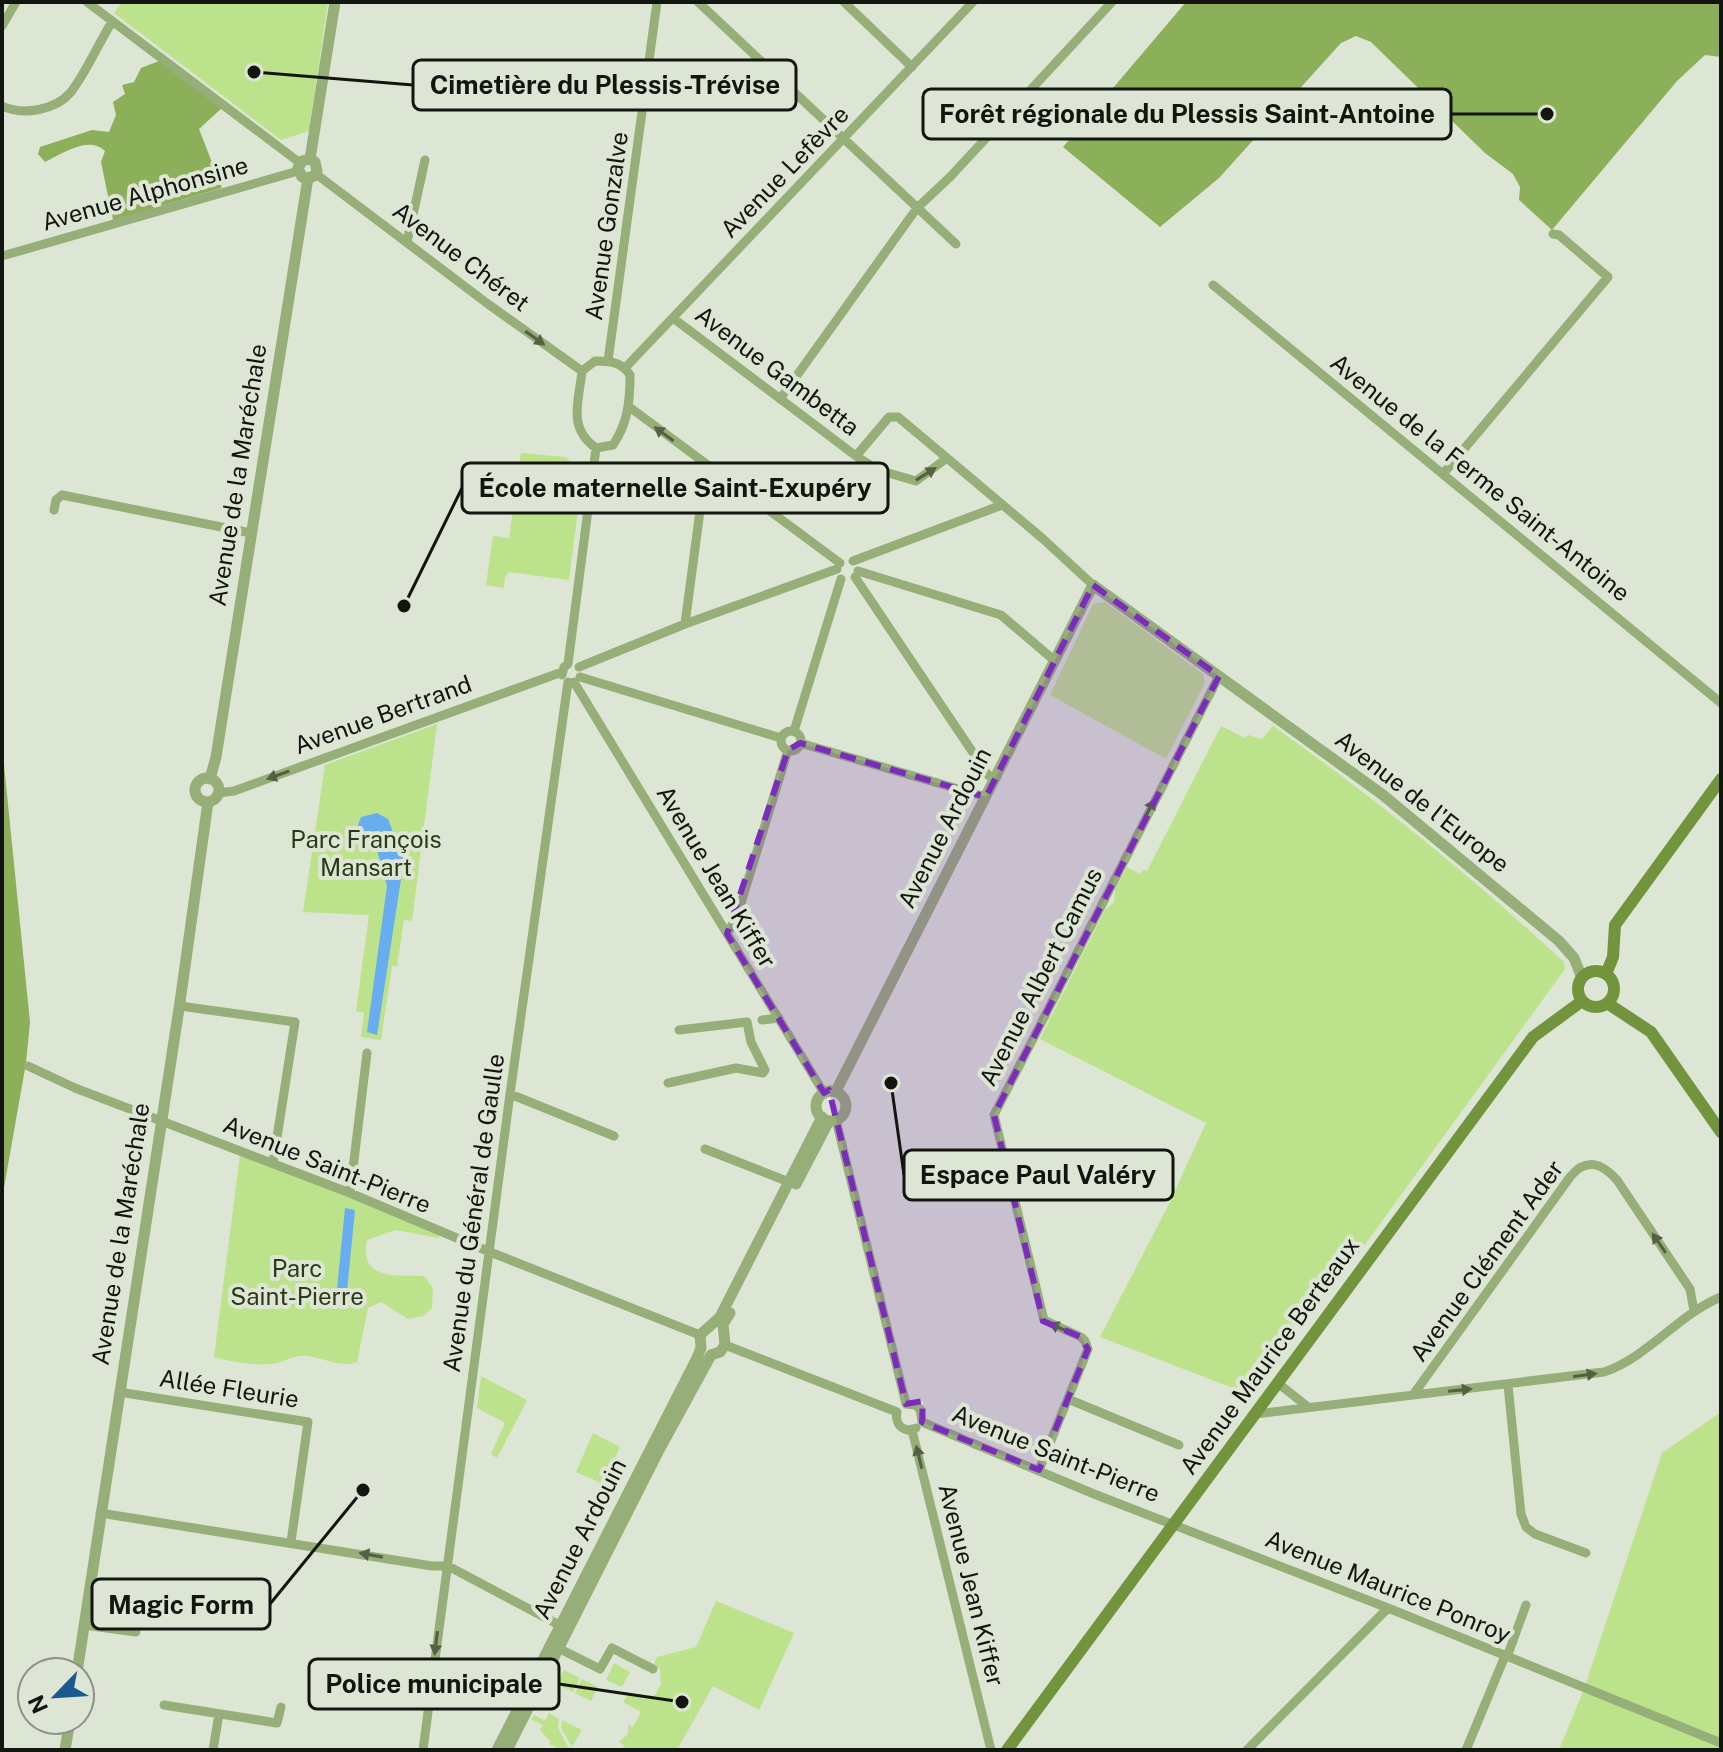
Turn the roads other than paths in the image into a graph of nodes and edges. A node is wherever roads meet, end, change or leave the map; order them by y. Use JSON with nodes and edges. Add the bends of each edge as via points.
{"nodes":[{"id":1,"x":16,"y":2,"type":"edge"},
{"id":2,"x":87,"y":2,"type":"edge"},
{"id":3,"x":335,"y":2,"type":"edge"},
{"id":4,"x":657,"y":2,"type":"edge"},
{"id":5,"x":698,"y":2,"type":"edge"},
{"id":6,"x":844,"y":2,"type":"edge"},
{"id":7,"x":973,"y":2,"type":"edge"},
{"id":8,"x":1112,"y":2,"type":"edge"},
{"id":9,"x":112,"y":22,"type":"junction"},
{"id":10,"x":2,"y":26,"type":"edge"},
{"id":11,"x":912,"y":67,"type":"junction"},
{"id":12,"x":2,"y":106,"type":"edge"},
{"id":13,"x":844,"y":139,"type":"junction"},
{"id":14,"x":425,"y":160,"type":"dead end"},
{"id":15,"x":307,"y":169,"type":"junction"},
{"id":16,"x":917,"y":208,"type":"junction"},
{"id":17,"x":1553,"y":234,"type":"dead end"},
{"id":18,"x":407,"y":242,"type":"junction"},
{"id":19,"x":956,"y":244,"type":"dead end"},
{"id":20,"x":2,"y":256,"type":"edge"},
{"id":21,"x":1213,"y":285,"type":"dead end"},
{"id":22,"x":673,"y":318,"type":"junction"},
{"id":23,"x":608,"y":361,"type":"junction"},
{"id":24,"x":625,"y":368,"type":"junction"},
{"id":25,"x":582,"y":371,"type":"junction"},
{"id":26,"x":780,"y":399,"type":"junction"},
{"id":27,"x":628,"y":406,"type":"junction"},
{"id":28,"x":596,"y":448,"type":"junction"},
{"id":29,"x":856,"y":456,"type":"junction"},
{"id":30,"x":947,"y":458,"type":"junction"},
{"id":31,"x":708,"y":466,"type":"junction"},
{"id":32,"x":1443,"y":474,"type":"junction"},
{"id":33,"x":1002,"y":505,"type":"junction"},
{"id":34,"x":54,"y":510,"type":"dead end"},
{"id":35,"x":251,"y":533,"type":"junction"},
{"id":36,"x":839,"y":570,"type":"junction"},
{"id":37,"x":855,"y":570,"type":"junction"},
{"id":38,"x":1093,"y":585,"type":"junction"},
{"id":39,"x":685,"y":624,"type":"junction"},
{"id":40,"x":1055,"y":661,"type":"junction"},
{"id":41,"x":565,"y":668,"type":"junction"},
{"id":42,"x":1219,"y":676,"type":"junction"},
{"id":43,"x":575,"y":677,"type":"junction"},
{"id":44,"x":1721,"y":703,"type":"edge"},
{"id":45,"x":794,"y":731,"type":"junction"},
{"id":46,"x":781,"y":738,"type":"junction"},
{"id":47,"x":800,"y":743,"type":"junction"},
{"id":48,"x":788,"y":750,"type":"junction"},
{"id":49,"x":210,"y":779,"type":"junction"},
{"id":50,"x":995,"y":779,"type":"junction"},
{"id":51,"x":1721,"y":779,"type":"edge"},
{"id":52,"x":218,"y":793,"type":"junction"},
{"id":53,"x":986,"y":797,"type":"junction"},
{"id":54,"x":208,"y":802,"type":"junction"},
{"id":55,"x":727,"y":934,"type":"junction"},
{"id":56,"x":1606,"y":974,"type":"junction"},
{"id":57,"x":1582,"y":978,"type":"junction"},
{"id":58,"x":1582,"y":1001,"type":"junction"},
{"id":59,"x":1607,"y":1003,"type":"junction"},
{"id":60,"x":180,"y":1006,"type":"junction"},
{"id":61,"x":779,"y":1018,"type":"junction"},
{"id":62,"x":762,"y":1020,"type":"dead end"},
{"id":63,"x":679,"y":1030,"type":"dead end"},
{"id":64,"x":367,"y":1053,"type":"dead end"},
{"id":65,"x":28,"y":1066,"type":"dead end"},
{"id":66,"x":668,"y":1083,"type":"dead end"},
{"id":67,"x":830,"y":1092,"type":"junction"},
{"id":68,"x":510,"y":1094,"type":"junction"},
{"id":69,"x":829,"y":1119,"type":"junction"},
{"id":70,"x":160,"y":1122,"type":"junction"},
{"id":71,"x":1721,"y":1132,"type":"edge"},
{"id":72,"x":614,"y":1136,"type":"dead end"},
{"id":73,"x":705,"y":1149,"type":"dead end"},
{"id":74,"x":273,"y":1163,"type":"junction"},
{"id":75,"x":789,"y":1182,"type":"junction"},
{"id":76,"x":350,"y":1193,"type":"junction"},
{"id":77,"x":490,"y":1252,"type":"junction"},
{"id":78,"x":1721,"y":1297,"type":"edge"},
{"id":79,"x":1694,"y":1311,"type":"junction"},
{"id":80,"x":712,"y":1327,"type":"junction"},
{"id":81,"x":700,"y":1335,"type":"junction"},
{"id":82,"x":724,"y":1339,"type":"junction"},
{"id":83,"x":706,"y":1352,"type":"junction"},
{"id":84,"x":1279,"y":1384,"type":"junction"},
{"id":85,"x":1508,"y":1385,"type":"junction"},
{"id":86,"x":119,"y":1392,"type":"junction"},
{"id":87,"x":1413,"y":1395,"type":"junction"},
{"id":88,"x":1068,"y":1399,"type":"junction"},
{"id":89,"x":906,"y":1404,"type":"junction"},
{"id":90,"x":1308,"y":1407,"type":"junction"},
{"id":91,"x":897,"y":1412,"type":"junction"},
{"id":92,"x":1256,"y":1414,"type":"junction"},
{"id":93,"x":922,"y":1422,"type":"junction"},
{"id":94,"x":912,"y":1430,"type":"junction"},
{"id":95,"x":1179,"y":1445,"type":"dead end"},
{"id":96,"x":1039,"y":1470,"type":"junction"},
{"id":97,"x":100,"y":1513,"type":"junction"},
{"id":98,"x":1176,"y":1524,"type":"junction"},
{"id":99,"x":291,"y":1542,"type":"junction"},
{"id":100,"x":1586,"y":1553,"type":"dead end"},
{"id":101,"x":448,"y":1566,"type":"junction"},
{"id":102,"x":1526,"y":1605,"type":"dead end"},
{"id":103,"x":1388,"y":1608,"type":"junction"},
{"id":104,"x":84,"y":1625,"type":"junction"},
{"id":105,"x":564,"y":1628,"type":"junction"},
{"id":106,"x":136,"y":1632,"type":"dead end"},
{"id":107,"x":555,"y":1646,"type":"junction"},
{"id":108,"x":79,"y":1656,"type":"edge"},
{"id":109,"x":1506,"y":1656,"type":"junction"},
{"id":110,"x":653,"y":1669,"type":"dead end"},
{"id":111,"x":164,"y":1705,"type":"dead end"},
{"id":112,"x":281,"y":1707,"type":"dead end"},
{"id":113,"x":219,"y":1714,"type":"junction"},
{"id":114,"x":1721,"y":1743,"type":"edge"},
{"id":115,"x":213,"y":1750,"type":"edge"},
{"id":116,"x":423,"y":1750,"type":"edge"},
{"id":117,"x":497,"y":1750,"type":"edge"},
{"id":118,"x":507,"y":1750,"type":"edge"},
{"id":119,"x":991,"y":1750,"type":"edge"},
{"id":120,"x":1007,"y":1750,"type":"edge"},
{"id":121,"x":1247,"y":1750,"type":"edge"},
{"id":122,"x":1466,"y":1750,"type":"edge"}],
"edges":[{"from":1,"to":10,"type":"street"},
{"from":2,"to":9,"type":"street","name":"Avenue Chéret"},
{"from":3,"to":15,"type":"street","name":"Avenue de la Maréchale"},
{"from":4,"to":23,"type":"street","name":"Avenue Gonzalve"},
{"from":5,"to":13,"type":"street"},
{"from":6,"to":11,"type":"street"},
{"from":7,"to":11,"type":"street","name":"Avenue Lefèvre"},
{"from":8,"to":16,"type":"street"},
{"from":9,"to":12,"type":"street","via":[[71,92],[59,102],[37,110]]},
{"from":9,"to":15,"type":"street","name":"Avenue Chéret"},
{"from":11,"to":13,"type":"street","name":"Avenue Lefèvre"},
{"from":13,"to":16,"type":"street"},
{"from":13,"to":22,"type":"street","name":"Avenue Lefèvre"},
{"from":14,"to":18,"type":"street"},
{"from":15,"to":18,"type":"street","name":"Avenue Chéret"},
{"from":15,"to":20,"type":"street","name":"Avenue Alphonsine"},
{"from":15,"to":35,"type":"street","name":"Avenue de la Maréchale"},
{"from":16,"to":19,"type":"street"},
{"from":16,"to":26,"type":"street"},
{"from":17,"to":32,"type":"street","via":[[1608,277]]},
{"from":18,"to":25,"type":"street","name":"Avenue Chéret","one_way":true},
{"from":21,"to":32,"type":"street","name":"Avenue de la Ferme Saint-Antoine"},
{"from":22,"to":24,"type":"street","name":"Avenue Lefèvre"},
{"from":22,"to":26,"type":"street","name":"Avenue Gambetta"},
{"from":23,"to":24,"type":"street"},
{"from":23,"to":25,"type":"street","via":[[595,361]]},
{"from":24,"to":27,"type":"street","via":[[630,375]]},
{"from":25,"to":28,"type":"street","via":[[579,432]]},
{"from":26,"to":29,"type":"street","name":"Avenue Gambetta"},
{"from":27,"to":28,"type":"street","via":[[613,445]]},
{"from":31,"to":27,"type":"street","one_way":true},
{"from":28,"to":41,"type":"street"},
{"from":29,"to":30,"type":"street","name":"Avenue Gambetta","one_way":true,"via":[[878,470],[916,481]]},
{"from":29,"to":30,"type":"street","via":[[889,417],[898,417]]},
{"from":30,"to":33,"type":"street"},
{"from":31,"to":36,"type":"street"},
{"from":31,"to":39,"type":"street"},
{"from":32,"to":44,"type":"street","name":"Avenue de la Ferme Saint-Antoine"},
{"from":33,"to":37,"type":"street"},
{"from":33,"to":38,"type":"street"},
{"from":34,"to":35,"type":"street","via":[[62,495]]},
{"from":35,"to":49,"type":"street","name":"Avenue de la Maréchale"},
{"from":36,"to":37,"type":"street","via":[[846,560]]},
{"from":36,"to":37,"type":"street","via":[[848,581]]},
{"from":36,"to":39,"type":"street"},
{"from":36,"to":45,"type":"street"},
{"from":37,"to":40,"type":"street","via":[[1001,615]]},
{"from":37,"to":50,"type":"street"},
{"from":38,"to":40,"type":"street","name":"Avenue Ardouin"},
{"from":38,"to":42,"type":"street","name":"Avenue de l'Europe"},
{"from":39,"to":43,"type":"street"},
{"from":40,"to":50,"type":"street","name":"Avenue Ardouin"},
{"from":41,"to":43,"type":"street"},
{"from":41,"to":43,"type":"street","name":"Avenue Jean Kiffer"},
{"from":41,"to":52,"type":"street","name":"Avenue Bertrand","one_way":true},
{"from":42,"to":57,"type":"street","name":"Avenue de l'Europe","via":[[1426,830],[1559,941]]},
{"from":88,"to":42,"type":"street","name":"Avenue Albert Camus","one_way":true,"via":[[1088,1349],[1085,1341],[1044,1320],[994,1115]]},
{"from":43,"to":46,"type":"street"},
{"from":43,"to":55,"type":"street","name":"Avenue Jean Kiffer"},
{"from":43,"to":68,"type":"street","name":"Avenue du Général de Gaulle"},
{"from":45,"to":46,"type":"street"},
{"from":45,"to":47,"type":"street"},
{"from":46,"to":48,"type":"street"},
{"from":47,"to":48,"type":"street"},
{"from":47,"to":53,"type":"street"},
{"from":48,"to":55,"type":"street"},
{"from":49,"to":52,"type":"street"},
{"from":49,"to":54,"type":"street","via":[[200,781],[195,790]]},
{"from":50,"to":53,"type":"street","name":"Avenue Ardouin"},
{"from":51,"to":56,"type":"main road","via":[[1615,925]]},
{"from":52,"to":54,"type":"street"},
{"from":53,"to":67,"type":"street","name":"Avenue Ardouin"},
{"from":54,"to":60,"type":"street","name":"Avenue de la Maréchale"},
{"from":55,"to":61,"type":"street","name":"Avenue Jean Kiffer"},
{"from":56,"to":57,"type":"main road","via":[[1596,971]]},
{"from":56,"to":59,"type":"main road","via":[[1614,988]]},
{"from":57,"to":58,"type":"main road"},
{"from":58,"to":59,"type":"main road","via":[[1597,1007]]},
{"from":58,"to":84,"type":"main road","name":"Avenue Maurice Berteaux","via":[[1533,1037]]},
{"from":59,"to":71,"type":"main road","via":[[1651,1032]]},
{"from":60,"to":70,"type":"street","name":"Avenue de la Maréchale"},
{"from":60,"to":74,"type":"street","via":[[295,1022]]},
{"from":61,"to":62,"type":"street"},
{"from":61,"to":67,"type":"street","name":"Avenue Jean Kiffer"},
{"from":63,"to":66,"type":"street","via":[[747,1022],[765,1070],[758,1074],[736,1068]]},
{"from":64,"to":76,"type":"street"},
{"from":65,"to":70,"type":"street","name":"Avenue Saint-Pierre"},
{"from":67,"to":69,"type":"street","via":[[816,1105]]},
{"from":67,"to":69,"type":"street","via":[[843,1097],[846,1105],[844,1114]]},
{"from":68,"to":72,"type":"street"},
{"from":68,"to":77,"type":"street","name":"Avenue du Général de Gaulle"},
{"from":69,"to":75,"type":"street"},
{"from":69,"to":82,"type":"street","via":[[723,1324]]},
{"from":69,"to":89,"type":"street"},
{"from":70,"to":74,"type":"street","name":"Avenue Saint-Pierre"},
{"from":70,"to":86,"type":"street","name":"Avenue de la Maréchale"},
{"from":73,"to":75,"type":"street"},
{"from":74,"to":76,"type":"street","name":"Avenue Saint-Pierre"},
{"from":75,"to":80,"type":"street"},
{"from":76,"to":77,"type":"street","name":"Avenue Saint-Pierre"},
{"from":77,"to":81,"type":"street","name":"Avenue Saint-Pierre"},
{"from":77,"to":101,"type":"street","name":"Avenue du Général de Gaulle"},
{"from":78,"to":79,"type":"street"},
{"from":85,"to":79,"type":"street","name":"Avenue Clément Ader","one_way":true,"via":[[1611,1370]]},
{"from":79,"to":87,"type":"street","name":"Avenue Clément Ader","one_way":true,"via":[[1690,1289],[1617,1180],[1602,1165],[1581,1166]]},
{"from":80,"to":81,"type":"street"},
{"from":80,"to":82,"type":"street"},
{"from":81,"to":83,"type":"street"},
{"from":82,"to":83,"type":"street","via":[[720,1352]]},
{"from":82,"to":91,"type":"street"},
{"from":83,"to":105,"type":"street","name":"Avenue Ardouin"},
{"from":84,"to":90,"type":"street"},
{"from":84,"to":92,"type":"main road","name":"Avenue Maurice Berteaux"},
{"from":87,"to":85,"type":"street","name":"Avenue Clément Ader","one_way":true},
{"from":85,"to":100,"type":"street","via":[[1526,1527]]},
{"from":86,"to":97,"type":"street","name":"Avenue de la Maréchale"},
{"from":86,"to":99,"type":"street","name":"Allée Fleurie","via":[[308,1422]]},
{"from":87,"to":90,"type":"street","name":"Avenue Clément Ader"},
{"from":88,"to":95,"type":"street"},
{"from":88,"to":96,"type":"street","name":"Avenue Albert Camus"},
{"from":89,"to":91,"type":"street"},
{"from":89,"to":93,"type":"street","via":[[920,1409]]},
{"from":90,"to":92,"type":"street","name":"Avenue Clément Ader"},
{"from":91,"to":94,"type":"street","via":[[900,1425]]},
{"from":92,"to":98,"type":"main road","name":"Avenue Maurice Berteaux"},
{"from":93,"to":94,"type":"street"},
{"from":93,"to":96,"type":"street","name":"Avenue Saint-Pierre"},
{"from":119,"to":94,"type":"street","name":"Avenue Jean Kiffer","one_way":true},
{"from":96,"to":98,"type":"street","name":"Avenue Saint-Pierre"},
{"from":97,"to":99,"type":"street"},
{"from":97,"to":104,"type":"street","name":"Avenue de la Maréchale"},
{"from":98,"to":103,"type":"street","name":"Avenue Maurice Ponroy"},
{"from":98,"to":120,"type":"main road","name":"Avenue Maurice Berteaux"},
{"from":101,"to":99,"type":"street","one_way":true},
{"from":101,"to":105,"type":"street"},
{"from":101,"to":116,"type":"street","name":"Avenue du Général de Gaulle","one_way":true},
{"from":102,"to":109,"type":"street"},
{"from":103,"to":109,"type":"street","name":"Avenue Maurice Ponroy"},
{"from":103,"to":121,"type":"street"},
{"from":104,"to":106,"type":"street"},
{"from":104,"to":108,"type":"street","name":"Avenue de la Maréchale"},
{"from":105,"to":107,"type":"street","name":"Avenue Ardouin"},
{"from":107,"to":110,"type":"street","via":[[600,1669],[612,1648]]},
{"from":107,"to":117,"type":"street","name":"Avenue Ardouin"},
{"from":107,"to":118,"type":"street","name":"Avenue Ardouin"},
{"from":109,"to":114,"type":"street","name":"Avenue Maurice Ponroy"},
{"from":109,"to":122,"type":"street"},
{"from":111,"to":113,"type":"street"},
{"from":112,"to":113,"type":"street","via":[[277,1723]]},
{"from":113,"to":115,"type":"street"}]}
